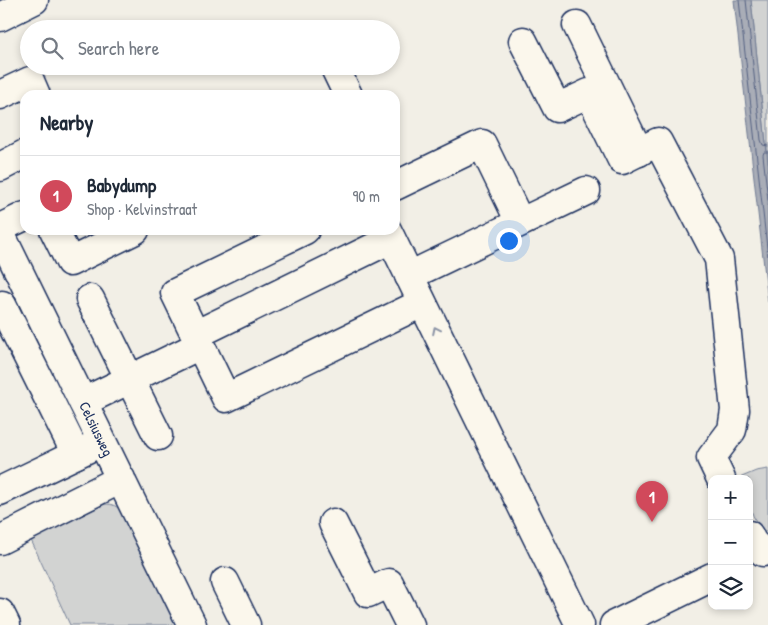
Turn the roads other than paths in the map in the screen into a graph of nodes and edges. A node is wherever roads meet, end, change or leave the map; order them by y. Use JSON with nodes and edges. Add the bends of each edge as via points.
{"nodes":[{"id":1,"x":34,"y":0,"type":"edge"},
{"id":2,"x":0,"y":17,"type":"edge"},
{"id":3,"x":577,"y":25,"type":"dead end"},
{"id":4,"x":524,"y":41,"type":"dead end"},
{"id":5,"x":338,"y":75,"type":"edge"},
{"id":6,"x":34,"y":90,"type":"edge"},
{"id":7,"x":346,"y":90,"type":"edge"},
{"id":8,"x":0,"y":96,"type":"edge"},
{"id":9,"x":639,"y":152,"type":"junction"},
{"id":10,"x":20,"y":157,"type":"edge"},
{"id":11,"x":0,"y":167,"type":"edge"},
{"id":12,"x":400,"y":184,"type":"edge"},
{"id":13,"x":586,"y":191,"type":"dead end"},
{"id":14,"x":20,"y":218,"type":"edge"},
{"id":15,"x":520,"y":222,"type":"junction"},
{"id":16,"x":0,"y":228,"type":"edge"},
{"id":17,"x":0,"y":233,"type":"edge"},
{"id":18,"x":56,"y":235,"type":"edge"},
{"id":19,"x":125,"y":235,"type":"edge"},
{"id":20,"x":295,"y":235,"type":"edge"},
{"id":21,"x":389,"y":235,"type":"edge"},
{"id":22,"x":409,"y":276,"type":"junction"},
{"id":23,"x":29,"y":292,"type":"junction"},
{"id":24,"x":90,"y":299,"type":"dead end"},
{"id":25,"x":422,"y":303,"type":"junction"},
{"id":26,"x":1,"y":305,"type":"edge"},
{"id":27,"x":198,"y":340,"type":"junction"},
{"id":28,"x":130,"y":380,"type":"junction"},
{"id":29,"x":83,"y":402,"type":"junction"},
{"id":30,"x":158,"y":436,"type":"dead end"},
{"id":31,"x":102,"y":442,"type":"junction"},
{"id":32,"x":76,"y":454,"type":"junction"},
{"id":33,"x":719,"y":475,"type":"edge"},
{"id":34,"x":121,"y":479,"type":"junction"},
{"id":35,"x":0,"y":491,"type":"edge"},
{"id":36,"x":333,"y":523,"type":"dead end"},
{"id":37,"x":0,"y":540,"type":"edge"},
{"id":38,"x":708,"y":579,"type":"edge"},
{"id":39,"x":225,"y":582,"type":"dead end"},
{"id":40,"x":0,"y":613,"type":"edge"},
{"id":41,"x":241,"y":623,"type":"edge"},
{"id":42,"x":6,"y":625,"type":"edge"},
{"id":43,"x":192,"y":625,"type":"edge"},
{"id":44,"x":410,"y":625,"type":"edge"},
{"id":45,"x":580,"y":625,"type":"edge"},
{"id":46,"x":614,"y":625,"type":"edge"}],
"edges":[{"from":1,"to":2,"type":"street"},
{"from":3,"to":9,"type":"street"},
{"from":4,"to":9,"type":"street","via":[[556,108],[589,93],[622,160]]},
{"from":5,"to":7,"type":"street"},
{"from":6,"to":8,"type":"street","via":[[30,81]]},
{"from":9,"to":33,"type":"street","via":[[658,142],[719,259],[736,410],[732,430],[711,458]]},
{"from":10,"to":11,"type":"street"},
{"from":12,"to":15,"type":"street","via":[[482,144]]},
{"from":13,"to":15,"type":"street"},
{"from":14,"to":16,"type":"street"},
{"from":15,"to":22,"type":"street"},
{"from":17,"to":23,"type":"street","name":"Celsiusweg"},
{"from":18,"to":19,"type":"street","via":[[70,262]]},
{"from":20,"to":27,"type":"street","via":[[175,293]]},
{"from":21,"to":22,"type":"street"},
{"from":21,"to":27,"type":"street"},
{"from":22,"to":25,"type":"street"},
{"from":23,"to":26,"type":"street"},
{"from":23,"to":29,"type":"street","name":"Celsiusweg"},
{"from":24,"to":28,"type":"street"},
{"from":25,"to":27,"type":"street","via":[[226,398]]},
{"from":45,"to":25,"type":"street","one_way":true},
{"from":26,"to":32,"type":"street"},
{"from":27,"to":28,"type":"street","via":[[166,362]]},
{"from":28,"to":29,"type":"street"},
{"from":28,"to":30,"type":"street"},
{"from":29,"to":31,"type":"street","name":"Celsiusweg"},
{"from":31,"to":32,"type":"street"},
{"from":31,"to":34,"type":"street","name":"Celsiusweg"},
{"from":32,"to":35,"type":"street"},
{"from":34,"to":37,"type":"street"},
{"from":34,"to":43,"type":"street","name":"Celsiusweg"},
{"from":36,"to":44,"type":"street","via":[[368,593],[389,583]]},
{"from":38,"to":46,"type":"street"},
{"from":39,"to":41,"type":"street"},
{"from":40,"to":42,"type":"street"}]}
